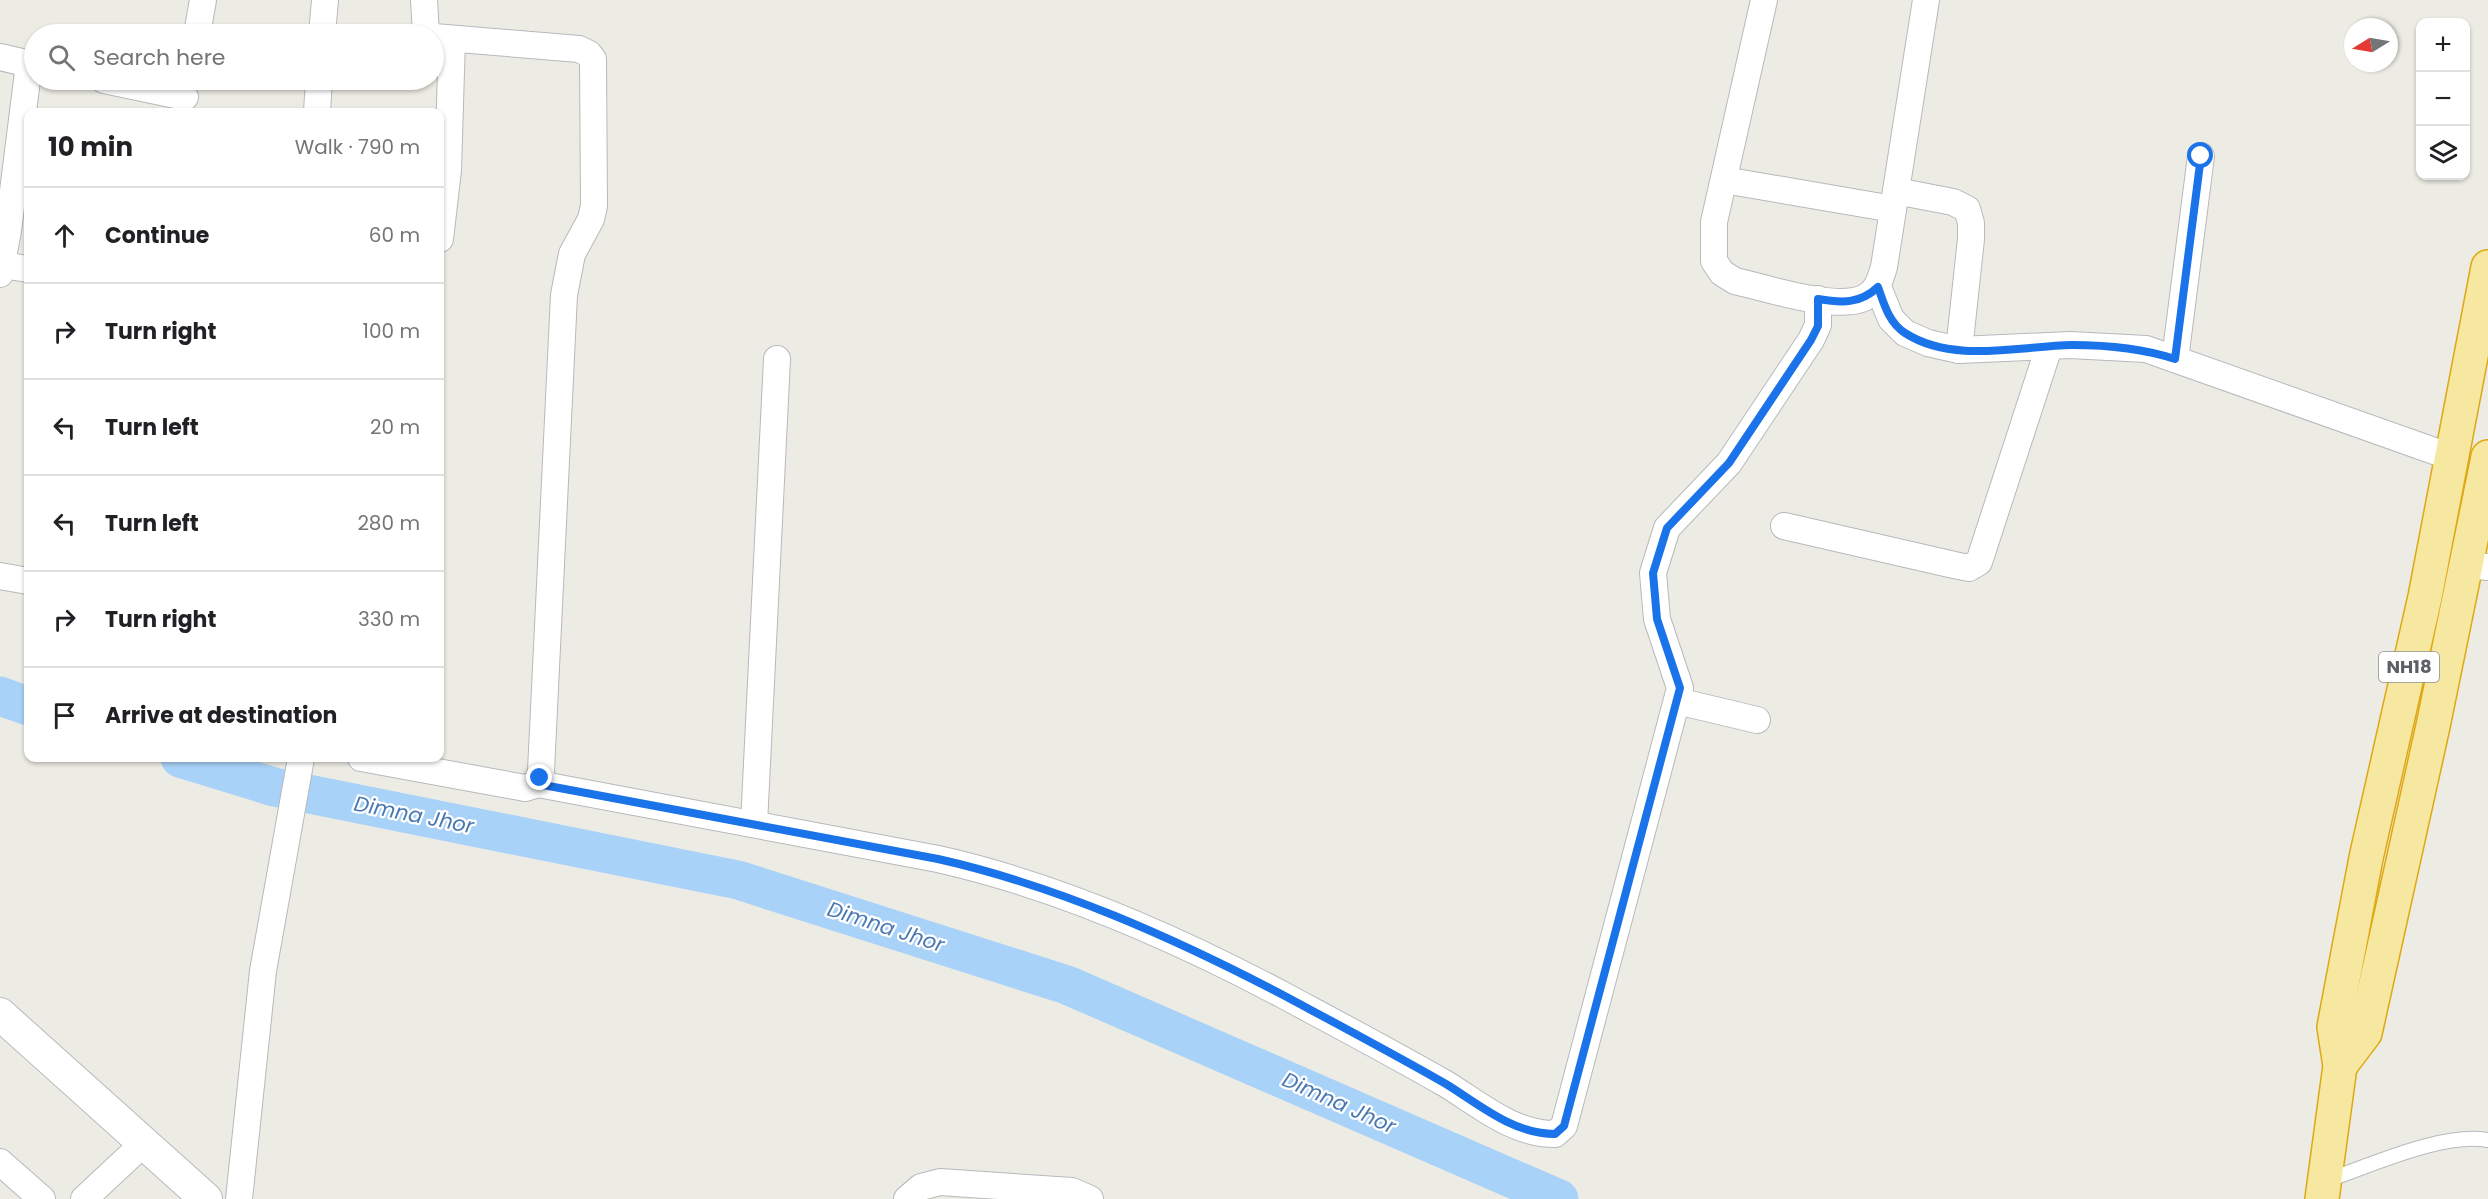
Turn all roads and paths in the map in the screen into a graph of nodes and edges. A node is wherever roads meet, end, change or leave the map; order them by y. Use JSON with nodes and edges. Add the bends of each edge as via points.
{"nodes":[{"id":1,"x":203,"y":0,"type":"edge"},
{"id":2,"x":325,"y":0,"type":"edge"},
{"id":3,"x":424,"y":0,"type":"edge"},
{"id":4,"x":1764,"y":0,"type":"edge"},
{"id":5,"x":1926,"y":0,"type":"edge"},
{"id":6,"x":199,"y":24,"type":"edge"},
{"id":7,"x":323,"y":24,"type":"edge"},
{"id":8,"x":425,"y":24,"type":"edge"},
{"id":9,"x":444,"y":38,"type":"edge"},
{"id":10,"x":0,"y":57,"type":"edge"},
{"id":11,"x":24,"y":62,"type":"edge"},
{"id":12,"x":444,"y":64,"type":"edge"},
{"id":13,"x":30,"y":90,"type":"edge"},
{"id":14,"x":155,"y":90,"type":"edge"},
{"id":15,"x":318,"y":90,"type":"edge"},
{"id":16,"x":185,"y":96,"type":"edge"},
{"id":17,"x":28,"y":108,"type":"edge"},
{"id":18,"x":317,"y":108,"type":"edge"},
{"id":19,"x":24,"y":155,"type":"edge"},
{"id":20,"x":2201,"y":156,"type":"dead end"},
{"id":21,"x":1724,"y":180,"type":"junction"},
{"id":22,"x":1895,"y":200,"type":"junction"},
{"id":23,"x":20,"y":201,"type":"edge"},
{"id":24,"x":444,"y":204,"type":"edge"},
{"id":25,"x":2,"y":260,"type":"edge"},
{"id":26,"x":24,"y":268,"type":"edge"},
{"id":27,"x":2486,"y":285,"type":"edge"},
{"id":28,"x":1878,"y":287,"type":"junction"},
{"id":29,"x":1818,"y":299,"type":"junction"},
{"id":30,"x":2049,"y":347,"type":"junction"},
{"id":31,"x":1959,"y":350,"type":"junction"},
{"id":32,"x":777,"y":359,"type":"dead end"},
{"id":33,"x":2175,"y":359,"type":"junction"},
{"id":34,"x":2451,"y":457,"type":"junction"},
{"id":35,"x":2488,"y":458,"type":"edge"},
{"id":36,"x":1784,"y":526,"type":"dead end"},
{"id":37,"x":2477,"y":566,"type":"edge"},
{"id":38,"x":0,"y":576,"type":"edge"},
{"id":39,"x":24,"y":580,"type":"edge"},
{"id":40,"x":1677,"y":701,"type":"junction"},
{"id":41,"x":1757,"y":720,"type":"dead end"},
{"id":42,"x":384,"y":762,"type":"edge"},
{"id":43,"x":299,"y":767,"type":"edge"},
{"id":44,"x":538,"y":784,"type":"junction"},
{"id":45,"x":754,"y":824,"type":"junction"},
{"id":46,"x":0,"y":1014,"type":"edge"},
{"id":47,"x":2340,"y":1066,"type":"junction"},
{"id":48,"x":2488,"y":1140,"type":"edge"},
{"id":49,"x":145,"y":1142,"type":"junction"},
{"id":50,"x":0,"y":1162,"type":"edge"},
{"id":51,"x":2323,"y":1190,"type":"edge"},
{"id":52,"x":42,"y":1199,"type":"edge"},
{"id":53,"x":84,"y":1199,"type":"edge"},
{"id":54,"x":206,"y":1199,"type":"edge"},
{"id":55,"x":239,"y":1199,"type":"edge"},
{"id":56,"x":907,"y":1199,"type":"edge"},
{"id":57,"x":1090,"y":1199,"type":"edge"}],
"edges":[{"from":1,"to":6,"type":"street"},
{"from":2,"to":7,"type":"street"},
{"from":3,"to":8,"type":"street"},
{"from":4,"to":21,"type":"street"},
{"from":5,"to":22,"type":"street"},
{"from":9,"to":44,"type":"street","via":[[579,49],[589,54],[594,69],[594,206],[572,254],[564,296],[542,771]]},
{"from":10,"to":11,"type":"street"},
{"from":12,"to":24,"type":"street","via":[[448,170]]},
{"from":13,"to":17,"type":"street"},
{"from":14,"to":16,"type":"street"},
{"from":15,"to":18,"type":"street"},
{"from":19,"to":23,"type":"street"},
{"from":20,"to":33,"type":"street"},
{"from":21,"to":22,"type":"street"},
{"from":21,"to":29,"type":"street","via":[[1712,245],[1714,261],[1722,273],[1735,281]]},
{"from":22,"to":28,"type":"street"},
{"from":22,"to":31,"type":"street","via":[[1953,202],[1967,209],[1971,239]]},
{"from":23,"to":25,"type":"street"},
{"from":25,"to":26,"type":"street"},
{"from":27,"to":34,"type":"highway","number":"NH18"},
{"from":28,"to":29,"type":"street","via":[[1866,297],[1850,302]]},
{"from":28,"to":31,"type":"street","via":[[1891,319],[1905,333]]},
{"from":29,"to":40,"type":"street","via":[[1818,326],[1811,340],[1729,463],[1667,528],[1653,573],[1657,619],[1680,688]]},
{"from":30,"to":31,"type":"street"},
{"from":30,"to":33,"type":"street","via":[[2146,349]]},
{"from":30,"to":36,"type":"street","via":[[1979,562],[1969,568],[1954,566]]},
{"from":32,"to":45,"type":"street"},
{"from":33,"to":34,"type":"street"},
{"from":34,"to":47,"type":"highway","number":"NH18","via":[[2334,1027]]},
{"from":35,"to":37,"type":"highway","number":"NH18"},
{"from":37,"to":47,"type":"highway","number":"NH18","via":[[2365,1034]]},
{"from":38,"to":39,"type":"street"},
{"from":40,"to":41,"type":"street"},
{"from":40,"to":45,"type":"street","via":[[1564,1126],[1555,1134],[1542,1134],[1494,1115],[1282,994],[1163,936],[981,869]]},
{"from":42,"to":44,"type":"street","via":[[525,788]]},
{"from":43,"to":55,"type":"street","via":[[263,971]]},
{"from":44,"to":45,"type":"street"},
{"from":46,"to":49,"type":"street"},
{"from":47,"to":51,"type":"highway","number":"NH18"},
{"from":48,"to":51,"type":"lane","via":[[2473,1137],[2446,1141]]},
{"from":49,"to":53,"type":"street"},
{"from":49,"to":54,"type":"street"},
{"from":50,"to":52,"type":"street"},
{"from":56,"to":57,"type":"street","via":[[921,1187],[940,1182],[1072,1191]]}]}
